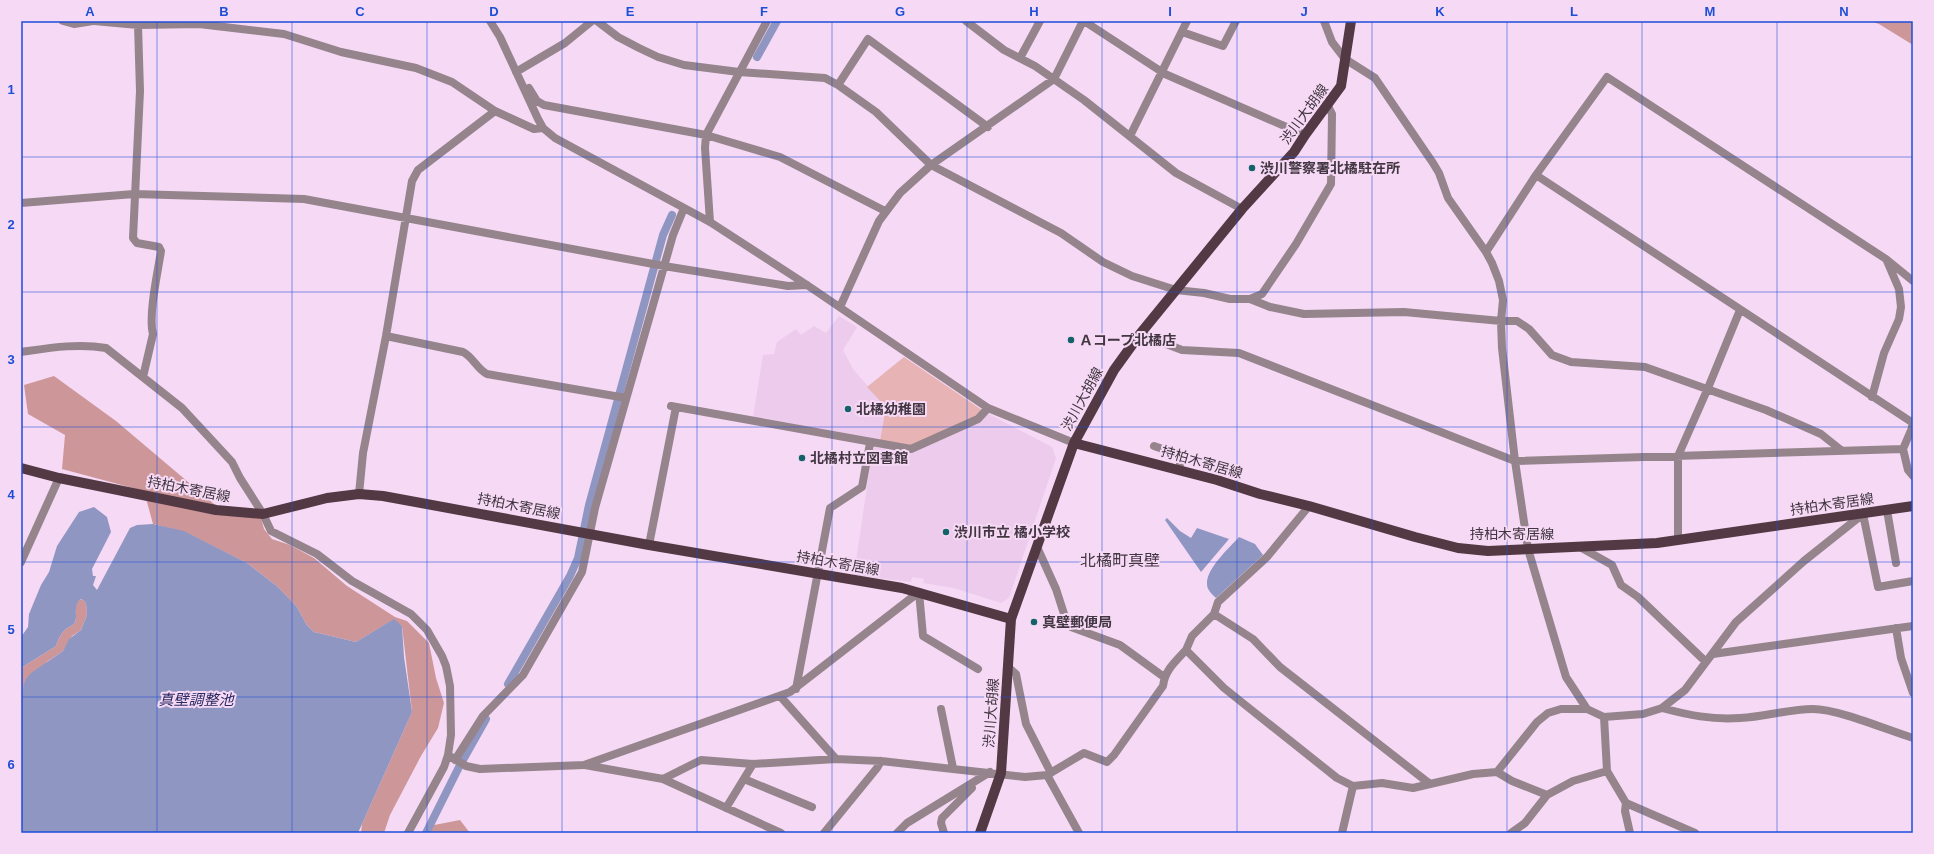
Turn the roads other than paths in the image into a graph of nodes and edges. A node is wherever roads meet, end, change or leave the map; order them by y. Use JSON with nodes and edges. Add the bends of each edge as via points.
{"nodes":[{"id":1,"x":63,"y":21,"type":"edge"},
{"id":2,"x":94,"y":21,"type":"edge"},
{"id":3,"x":490,"y":21,"type":"edge"},
{"id":4,"x":592,"y":21,"type":"edge"},
{"id":5,"x":597,"y":21,"type":"edge"},
{"id":6,"x":767,"y":21,"type":"edge"},
{"id":7,"x":966,"y":21,"type":"edge"},
{"id":8,"x":1040,"y":21,"type":"edge"},
{"id":9,"x":1084,"y":21,"type":"edge"},
{"id":10,"x":1187,"y":21,"type":"edge"},
{"id":11,"x":1236,"y":21,"type":"edge"},
{"id":12,"x":1324,"y":21,"type":"edge"},
{"id":13,"x":1351,"y":21,"type":"edge"},
{"id":14,"x":138,"y":25,"type":"junction"},
{"id":15,"x":1182,"y":32,"type":"junction"},
{"id":16,"x":1020,"y":58,"type":"junction"},
{"id":17,"x":1345,"y":59,"type":"junction"},
{"id":18,"x":518,"y":70,"type":"junction"},
{"id":19,"x":739,"y":72,"type":"junction"},
{"id":20,"x":1162,"y":72,"type":"junction"},
{"id":21,"x":1054,"y":79,"type":"junction"},
{"id":22,"x":838,"y":85,"type":"junction"},
{"id":23,"x":1328,"y":106,"type":"junction"},
{"id":24,"x":496,"y":111,"type":"junction"},
{"id":25,"x":988,"y":127,"type":"junction"},
{"id":26,"x":543,"y":128,"type":"junction"},
{"id":27,"x":706,"y":135,"type":"junction"},
{"id":28,"x":1130,"y":136,"type":"junction"},
{"id":29,"x":1304,"y":136,"type":"junction"},
{"id":30,"x":931,"y":165,"type":"junction"},
{"id":31,"x":1536,"y":175,"type":"junction"},
{"id":32,"x":134,"y":194,"type":"junction"},
{"id":33,"x":21,"y":203,"type":"edge"},
{"id":34,"x":684,"y":208,"type":"junction"},
{"id":35,"x":1242,"y":209,"type":"junction"},
{"id":36,"x":885,"y":211,"type":"junction"},
{"id":37,"x":405,"y":217,"type":"junction"},
{"id":38,"x":710,"y":222,"type":"junction"},
{"id":39,"x":1486,"y":252,"type":"junction"},
{"id":40,"x":1886,"y":259,"type":"junction"},
{"id":41,"x":663,"y":265,"type":"junction"},
{"id":42,"x":1913,"y":281,"type":"edge"},
{"id":43,"x":807,"y":285,"type":"junction"},
{"id":44,"x":1176,"y":290,"type":"junction"},
{"id":45,"x":1250,"y":299,"type":"junction"},
{"id":46,"x":840,"y":307,"type":"junction"},
{"id":47,"x":1740,"y":310,"type":"junction"},
{"id":48,"x":1501,"y":322,"type":"junction"},
{"id":49,"x":1140,"y":334,"type":"junction"},
{"id":50,"x":386,"y":336,"type":"junction"},
{"id":51,"x":21,"y":352,"type":"edge"},
{"id":52,"x":143,"y":377,"type":"junction"},
{"id":53,"x":1708,"y":388,"type":"junction"},
{"id":54,"x":1872,"y":397,"type":"junction"},
{"id":55,"x":625,"y":398,"type":"junction"},
{"id":56,"x":988,"y":408,"type":"junction"},
{"id":57,"x":1912,"y":423,"type":"edge"},
{"id":58,"x":870,"y":443,"type":"junction"},
{"id":59,"x":1074,"y":443,"type":"junction"},
{"id":60,"x":1154,"y":446,"type":"dead end"},
{"id":61,"x":1903,"y":449,"type":"junction"},
{"id":62,"x":1841,"y":450,"type":"junction"},
{"id":63,"x":1678,"y":456,"type":"junction"},
{"id":64,"x":1515,"y":461,"type":"junction"},
{"id":65,"x":21,"y":468,"type":"edge"},
{"id":66,"x":1179,"y":470,"type":"junction"},
{"id":67,"x":1913,"y":476,"type":"edge"},
{"id":68,"x":59,"y":478,"type":"junction"},
{"id":69,"x":359,"y":494,"type":"junction"},
{"id":70,"x":1309,"y":506,"type":"junction"},
{"id":71,"x":1913,"y":506,"type":"edge"},
{"id":72,"x":1887,"y":510,"type":"junction"},
{"id":73,"x":263,"y":514,"type":"junction"},
{"id":74,"x":1863,"y":514,"type":"junction"},
{"id":75,"x":589,"y":534,"type":"junction"},
{"id":76,"x":1678,"y":540,"type":"junction"},
{"id":77,"x":649,"y":545,"type":"junction"},
{"id":78,"x":1037,"y":547,"type":"junction"},
{"id":79,"x":1580,"y":547,"type":"junction"},
{"id":80,"x":1528,"y":549,"type":"junction"},
{"id":81,"x":23,"y":553,"type":"edge"},
{"id":82,"x":21,"y":562,"type":"edge"},
{"id":83,"x":1896,"y":563,"type":"dead end"},
{"id":84,"x":818,"y":573,"type":"junction"},
{"id":85,"x":1913,"y":581,"type":"edge"},
{"id":86,"x":919,"y":592,"type":"junction"},
{"id":87,"x":1214,"y":614,"type":"junction"},
{"id":88,"x":1011,"y":619,"type":"junction"},
{"id":89,"x":1913,"y":626,"type":"edge"},
{"id":90,"x":1896,"y":628,"type":"junction"},
{"id":91,"x":1186,"y":650,"type":"junction"},
{"id":92,"x":1713,"y":654,"type":"junction"},
{"id":93,"x":1706,"y":662,"type":"junction"},
{"id":94,"x":1008,"y":667,"type":"junction"},
{"id":95,"x":978,"y":669,"type":"dead end"},
{"id":96,"x":1164,"y":677,"type":"junction"},
{"id":97,"x":796,"y":689,"type":"junction"},
{"id":98,"x":1913,"y":694,"type":"edge"},
{"id":99,"x":780,"y":696,"type":"junction"},
{"id":100,"x":1586,"y":708,"type":"junction"},
{"id":101,"x":1662,"y":708,"type":"junction"},
{"id":102,"x":941,"y":709,"type":"dead end"},
{"id":103,"x":1604,"y":717,"type":"junction"},
{"id":104,"x":1913,"y":738,"type":"edge"},
{"id":105,"x":836,"y":759,"type":"junction"},
{"id":106,"x":457,"y":761,"type":"junction"},
{"id":107,"x":880,"y":761,"type":"junction"},
{"id":108,"x":753,"y":764,"type":"junction"},
{"id":109,"x":584,"y":765,"type":"junction"},
{"id":110,"x":953,"y":768,"type":"junction"},
{"id":111,"x":1607,"y":771,"type":"junction"},
{"id":112,"x":990,"y":772,"type":"junction"},
{"id":113,"x":1498,"y":772,"type":"junction"},
{"id":114,"x":1001,"y":773,"type":"junction"},
{"id":115,"x":1049,"y":774,"type":"junction"},
{"id":116,"x":663,"y":779,"type":"junction"},
{"id":117,"x":744,"y":779,"type":"junction"},
{"id":118,"x":971,"y":784,"type":"junction"},
{"id":119,"x":1430,"y":784,"type":"junction"},
{"id":120,"x":1353,"y":786,"type":"junction"},
{"id":121,"x":1547,"y":795,"type":"junction"},
{"id":122,"x":1626,"y":803,"type":"junction"},
{"id":123,"x":812,"y":807,"type":"dead end"},
{"id":124,"x":726,"y":808,"type":"junction"},
{"id":125,"x":408,"y":833,"type":"edge"},
{"id":126,"x":781,"y":833,"type":"edge"},
{"id":127,"x":824,"y":833,"type":"edge"},
{"id":128,"x":897,"y":833,"type":"edge"},
{"id":129,"x":944,"y":833,"type":"edge"},
{"id":130,"x":980,"y":833,"type":"edge"},
{"id":131,"x":1079,"y":833,"type":"edge"},
{"id":132,"x":1342,"y":833,"type":"edge"},
{"id":133,"x":1511,"y":833,"type":"edge"},
{"id":134,"x":1630,"y":833,"type":"edge"},
{"id":135,"x":1695,"y":833,"type":"edge"}],
"edges":[{"from":1,"to":2,"type":"street","via":[[74,24]]},
{"from":2,"to":14,"type":"street"},
{"from":3,"to":18,"type":"street"},
{"from":4,"to":18,"type":"street","via":[[565,43]]},
{"from":5,"to":19,"type":"street","via":[[618,36],[658,57],[684,65]]},
{"from":6,"to":19,"type":"street"},
{"from":7,"to":16,"type":"street","via":[[1004,50]]},
{"from":8,"to":16,"type":"street"},
{"from":9,"to":20,"type":"street"},
{"from":9,"to":21,"type":"street"},
{"from":10,"to":15,"type":"street"},
{"from":11,"to":15,"type":"street","via":[[1223,46]]},
{"from":12,"to":17,"type":"street","via":[[1332,42]]},
{"from":13,"to":17,"type":"main road","name":"渋川大胡線"},
{"from":14,"to":24,"type":"street","via":[[199,24],[284,34],[341,52],[416,68],[452,82]]},
{"from":14,"to":32,"type":"street","via":[[140,91]]},
{"from":15,"to":20,"type":"street"},
{"from":16,"to":21,"type":"street"},
{"from":17,"to":23,"type":"main road","name":"渋川大胡線","via":[[1341,86]]},
{"from":17,"to":39,"type":"street","via":[[1375,78],[1439,173],[1456,212]]},
{"from":18,"to":26,"type":"street","via":[[532,109]]},
{"from":18,"to":27,"type":"street","via":[[533,96],[544,105]]},
{"from":19,"to":22,"type":"street","via":[[825,78]]},
{"from":19,"to":27,"type":"street"},
{"from":20,"to":28,"type":"street"},
{"from":20,"to":29,"type":"street"},
{"from":21,"to":25,"type":"street"},
{"from":21,"to":28,"type":"street"},
{"from":22,"to":25,"type":"street","via":[[868,39]]},
{"from":22,"to":30,"type":"street","via":[[876,112]]},
{"from":23,"to":29,"type":"main road","name":"渋川大胡線"},
{"from":23,"to":45,"type":"street","via":[[1332,114],[1331,184],[1296,244],[1262,294]]},
{"from":24,"to":26,"type":"street","via":[[534,129]]},
{"from":24,"to":37,"type":"street","via":[[418,170],[412,181]]},
{"from":25,"to":30,"type":"street"},
{"from":26,"to":34,"type":"street","via":[[563,143]]},
{"from":27,"to":36,"type":"street","via":[[780,157]]},
{"from":27,"to":38,"type":"street"},
{"from":28,"to":35,"type":"street","via":[[1176,173]]},
{"from":29,"to":35,"type":"main road","name":"渋川大胡線","via":[[1294,152]]},
{"from":30,"to":36,"type":"street","via":[[900,193]]},
{"from":30,"to":44,"type":"street","via":[[1061,233],[1103,262],[1132,276]]},
{"from":31,"to":39,"type":"street"},
{"from":31,"to":40,"type":"street","via":[[1607,77]]},
{"from":31,"to":47,"type":"street"},
{"from":32,"to":33,"type":"street"},
{"from":32,"to":37,"type":"street","via":[[304,199]]},
{"from":32,"to":52,"type":"street","via":[[133,238],[137,243],[159,247],[161,251],[153,334]]},
{"from":34,"to":38,"type":"street"},
{"from":34,"to":41,"type":"street"},
{"from":35,"to":44,"type":"main road","name":"渋川大胡線"},
{"from":36,"to":46,"type":"street"},
{"from":37,"to":41,"type":"street"},
{"from":37,"to":50,"type":"street"},
{"from":38,"to":43,"type":"street"},
{"from":39,"to":48,"type":"street","via":[[1503,300]]},
{"from":40,"to":42,"type":"street"},
{"from":40,"to":54,"type":"street","via":[[1899,289],[1901,307],[1899,319],[1884,353]]},
{"from":41,"to":43,"type":"street","via":[[788,286]]},
{"from":41,"to":55,"type":"street"},
{"from":43,"to":46,"type":"street"},
{"from":44,"to":45,"type":"street","via":[[1230,299]]},
{"from":44,"to":49,"type":"main road","name":"渋川大胡線"},
{"from":45,"to":48,"type":"street","via":[[1270,307],[1304,314],[1404,312]]},
{"from":46,"to":56,"type":"street"},
{"from":47,"to":53,"type":"street"},
{"from":47,"to":54,"type":"street"},
{"from":48,"to":53,"type":"street","via":[[1517,321],[1529,329],[1552,355],[1570,362],[1646,367]]},
{"from":48,"to":64,"type":"street"},
{"from":49,"to":59,"type":"main road","name":"渋川大胡線","via":[[1114,370]]},
{"from":49,"to":64,"type":"street","via":[[1182,350],[1238,353]]},
{"from":50,"to":55,"type":"street","via":[[463,352],[487,374]]},
{"from":50,"to":69,"type":"street","via":[[363,453]]},
{"from":51,"to":52,"type":"street","via":[[90,345],[106,348]]},
{"from":52,"to":73,"type":"street","via":[[182,408],[232,462]]},
{"from":53,"to":62,"type":"street","via":[[1821,434]]},
{"from":53,"to":63,"type":"street"},
{"from":54,"to":57,"type":"street"},
{"from":55,"to":75,"type":"street"},
{"from":56,"to":58,"type":"street","via":[[978,420],[911,450]]},
{"from":56,"to":59,"type":"street"},
{"from":57,"to":61,"type":"street"},
{"from":58,"to":77,"type":"street","via":[[674,407]]},
{"from":58,"to":84,"type":"street","via":[[862,487],[830,508]]},
{"from":59,"to":66,"type":"main road","name":"持柏木寄居線"},
{"from":59,"to":78,"type":"main road","name":"渋川大胡線"},
{"from":60,"to":66,"type":"street","via":[[1174,452],[1181,459]]},
{"from":61,"to":62,"type":"street"},
{"from":61,"to":67,"type":"street","via":[[1908,470]]},
{"from":62,"to":63,"type":"street"},
{"from":63,"to":64,"type":"street"},
{"from":63,"to":76,"type":"street"},
{"from":64,"to":80,"type":"street"},
{"from":65,"to":68,"type":"main road","name":"持柏木寄居線"},
{"from":66,"to":70,"type":"main road","name":"持柏木寄居線"},
{"from":68,"to":73,"type":"main road","name":"持柏木寄居線","via":[[216,510]]},
{"from":68,"to":81,"type":"street"},
{"from":69,"to":73,"type":"main road","name":"持柏木寄居線","via":[[327,498]]},
{"from":69,"to":75,"type":"main road","name":"持柏木寄居線","via":[[383,496]]},
{"from":70,"to":80,"type":"main road","name":"持柏木寄居線","via":[[1458,548],[1488,551]]},
{"from":70,"to":87,"type":"street","via":[[1267,557],[1218,602]]},
{"from":71,"to":72,"type":"main road","name":"持柏木寄居線"},
{"from":72,"to":74,"type":"main road","name":"持柏木寄居線"},
{"from":72,"to":83,"type":"street"},
{"from":73,"to":106,"type":"street","via":[[271,531],[316,554],[352,581],[407,611],[427,630],[442,656],[449,677],[450,735]]},
{"from":74,"to":76,"type":"main road","name":"持柏木寄居線"},
{"from":74,"to":85,"type":"street","via":[[1878,587]]},
{"from":74,"to":92,"type":"street","via":[[1804,561],[1736,622]]},
{"from":75,"to":77,"type":"main road","name":"持柏木寄居線"},
{"from":75,"to":106,"type":"street","via":[[585,563],[579,580],[523,675],[483,716]]},
{"from":76,"to":79,"type":"main road","name":"持柏木寄居線"},
{"from":77,"to":84,"type":"main road","name":"持柏木寄居線"},
{"from":78,"to":88,"type":"main road","name":"渋川大胡線"},
{"from":78,"to":96,"type":"street","via":[[1071,627],[1120,645]]},
{"from":79,"to":80,"type":"main road","name":"持柏木寄居線"},
{"from":79,"to":93,"type":"street","via":[[1612,565],[1621,585],[1638,597]]},
{"from":80,"to":100,"type":"street","via":[[1566,677]]},
{"from":81,"to":82,"type":"street"},
{"from":84,"to":86,"type":"main road","name":"持柏木寄居線"},
{"from":84,"to":97,"type":"street"},
{"from":86,"to":88,"type":"main road","name":"持柏木寄居線"},
{"from":86,"to":95,"type":"street","via":[[923,636]]},
{"from":86,"to":97,"type":"street"},
{"from":87,"to":91,"type":"street","via":[[1192,636]]},
{"from":87,"to":119,"type":"street","via":[[1253,639],[1280,667]]},
{"from":88,"to":94,"type":"main road","name":"渋川大胡線"},
{"from":89,"to":90,"type":"street"},
{"from":90,"to":92,"type":"street"},
{"from":90,"to":98,"type":"street","via":[[1901,658]]},
{"from":91,"to":96,"type":"street","via":[[1169,667]]},
{"from":91,"to":120,"type":"street","via":[[1224,688],[1337,778]]},
{"from":92,"to":93,"type":"street"},
{"from":93,"to":101,"type":"street","via":[[1685,690]]},
{"from":94,"to":114,"type":"main road","name":"渋川大胡線"},
{"from":94,"to":115,"type":"street","via":[[1016,674],[1026,724]]},
{"from":96,"to":115,"type":"street","via":[[1163,686],[1114,756],[1107,762],[1084,753]]},
{"from":97,"to":99,"type":"street"},
{"from":99,"to":105,"type":"street"},
{"from":99,"to":109,"type":"street"},
{"from":100,"to":103,"type":"street"},
{"from":100,"to":113,"type":"street","via":[[1561,709],[1548,713],[1537,722]]},
{"from":101,"to":103,"type":"street","via":[[1643,714]]},
{"from":101,"to":104,"type":"street","via":[[1695,717],[1740,718],[1815,709]]},
{"from":102,"to":110,"type":"street"},
{"from":103,"to":111,"type":"street"},
{"from":105,"to":107,"type":"street"},
{"from":105,"to":108,"type":"street"},
{"from":106,"to":109,"type":"street","via":[[480,769]]},
{"from":106,"to":125,"type":"street"},
{"from":107,"to":110,"type":"street"},
{"from":107,"to":127,"type":"street"},
{"from":108,"to":116,"type":"street","via":[[701,760]]},
{"from":108,"to":117,"type":"street"},
{"from":109,"to":116,"type":"street"},
{"from":110,"to":112,"type":"street"},
{"from":111,"to":121,"type":"street","via":[[1573,781]]},
{"from":111,"to":122,"type":"street"},
{"from":112,"to":114,"type":"street"},
{"from":112,"to":118,"type":"street"},
{"from":113,"to":119,"type":"street","via":[[1473,774]]},
{"from":113,"to":121,"type":"street","via":[[1512,781]]},
{"from":114,"to":115,"type":"street","via":[[1025,777]]},
{"from":114,"to":130,"type":"main road","name":"渋川大胡線"},
{"from":115,"to":131,"type":"street"},
{"from":116,"to":124,"type":"street"},
{"from":117,"to":123,"type":"street"},
{"from":117,"to":124,"type":"street"},
{"from":118,"to":128,"type":"street","via":[[907,823]]},
{"from":118,"to":129,"type":"street","via":[[972,788],[942,818]]},
{"from":119,"to":120,"type":"street","via":[[1413,788],[1382,783]]},
{"from":120,"to":132,"type":"street"},
{"from":121,"to":133,"type":"street","via":[[1525,823]]},
{"from":122,"to":134,"type":"street","via":[[1625,811]]},
{"from":122,"to":135,"type":"street"},
{"from":124,"to":126,"type":"street"}]}
